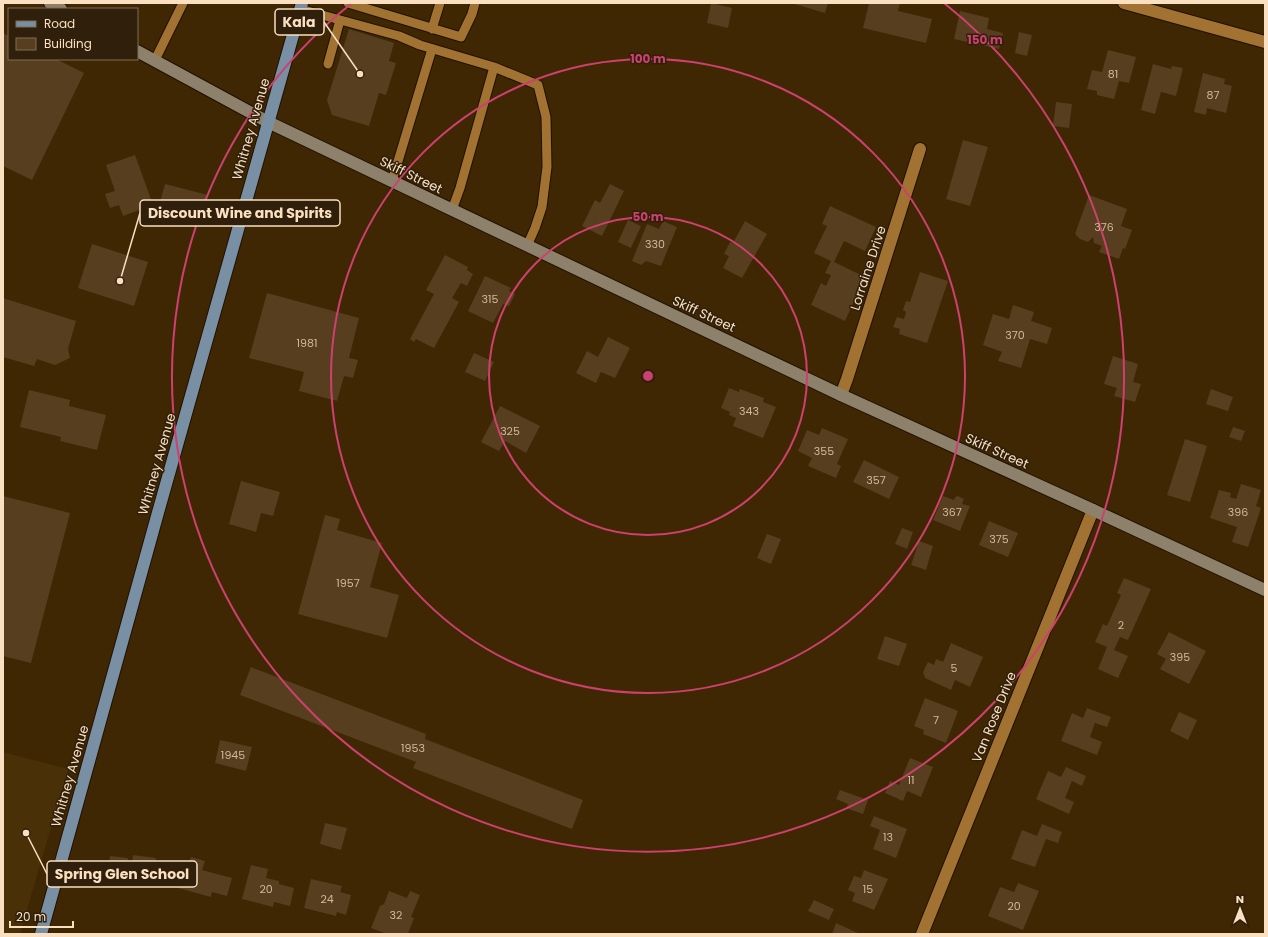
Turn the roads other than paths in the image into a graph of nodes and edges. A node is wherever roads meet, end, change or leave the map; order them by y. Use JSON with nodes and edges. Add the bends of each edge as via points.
{"nodes":[{"id":1,"x":50,"y":3,"type":"edge"},
{"id":2,"x":182,"y":3,"type":"edge"},
{"id":3,"x":348,"y":3,"type":"edge"},
{"id":4,"x":440,"y":3,"type":"edge"},
{"id":5,"x":475,"y":3,"type":"edge"},
{"id":6,"x":1124,"y":3,"type":"edge"},
{"id":7,"x":301,"y":6,"type":"edge"},
{"id":8,"x":59,"y":8,"type":"edge"},
{"id":9,"x":340,"y":20,"type":"junction"},
{"id":10,"x":432,"y":29,"type":"junction"},
{"id":11,"x":1265,"y":42,"type":"edge"},
{"id":12,"x":432,"y":49,"type":"junction"},
{"id":13,"x":138,"y":51,"type":"edge"},
{"id":14,"x":155,"y":60,"type":"junction"},
{"id":15,"x":328,"y":64,"type":"dead end"},
{"id":16,"x":494,"y":67,"type":"junction"},
{"id":17,"x":268,"y":122,"type":"junction"},
{"id":18,"x":920,"y":149,"type":"dead end"},
{"id":19,"x":392,"y":181,"type":"junction"},
{"id":20,"x":452,"y":210,"type":"junction"},
{"id":21,"x":527,"y":246,"type":"junction"},
{"id":22,"x":841,"y":395,"type":"junction"},
{"id":23,"x":1093,"y":510,"type":"junction"},
{"id":24,"x":1265,"y":590,"type":"edge"},
{"id":25,"x":42,"y":934,"type":"edge"},
{"id":26,"x":922,"y":934,"type":"edge"}],
"edges":[{"from":1,"to":8,"type":"main road"},
{"from":2,"to":14,"type":"lane"},
{"from":3,"to":10,"type":"lane"},
{"from":4,"to":10,"type":"lane"},
{"from":5,"to":10,"type":"lane","via":[[461,37]]},
{"from":6,"to":11,"type":"street"},
{"from":7,"to":9,"type":"lane"},
{"from":7,"to":17,"type":"main road","name":"Whitney Avenue"},
{"from":9,"to":12,"type":"lane","via":[[399,36]]},
{"from":9,"to":15,"type":"lane"},
{"from":12,"to":16,"type":"lane"},
{"from":12,"to":19,"type":"lane"},
{"from":13,"to":14,"type":"main road","name":"Skiff Street"},
{"from":14,"to":17,"type":"main road","name":"Skiff Street"},
{"from":16,"to":20,"type":"lane"},
{"from":16,"to":21,"type":"lane","via":[[538,85],[546,117],[547,167],[542,207]]},
{"from":17,"to":19,"type":"main road","name":"Skiff Street"},
{"from":17,"to":25,"type":"main road","name":"Whitney Avenue"},
{"from":18,"to":22,"type":"street","name":"Lorraine Drive"},
{"from":19,"to":20,"type":"main road","name":"Skiff Street"},
{"from":20,"to":21,"type":"main road","name":"Skiff Street"},
{"from":21,"to":22,"type":"main road","name":"Skiff Street"},
{"from":22,"to":23,"type":"main road","name":"Skiff Street"},
{"from":23,"to":24,"type":"main road","name":"Skiff Street"},
{"from":23,"to":26,"type":"street","name":"Van Rose Drive"}]}
